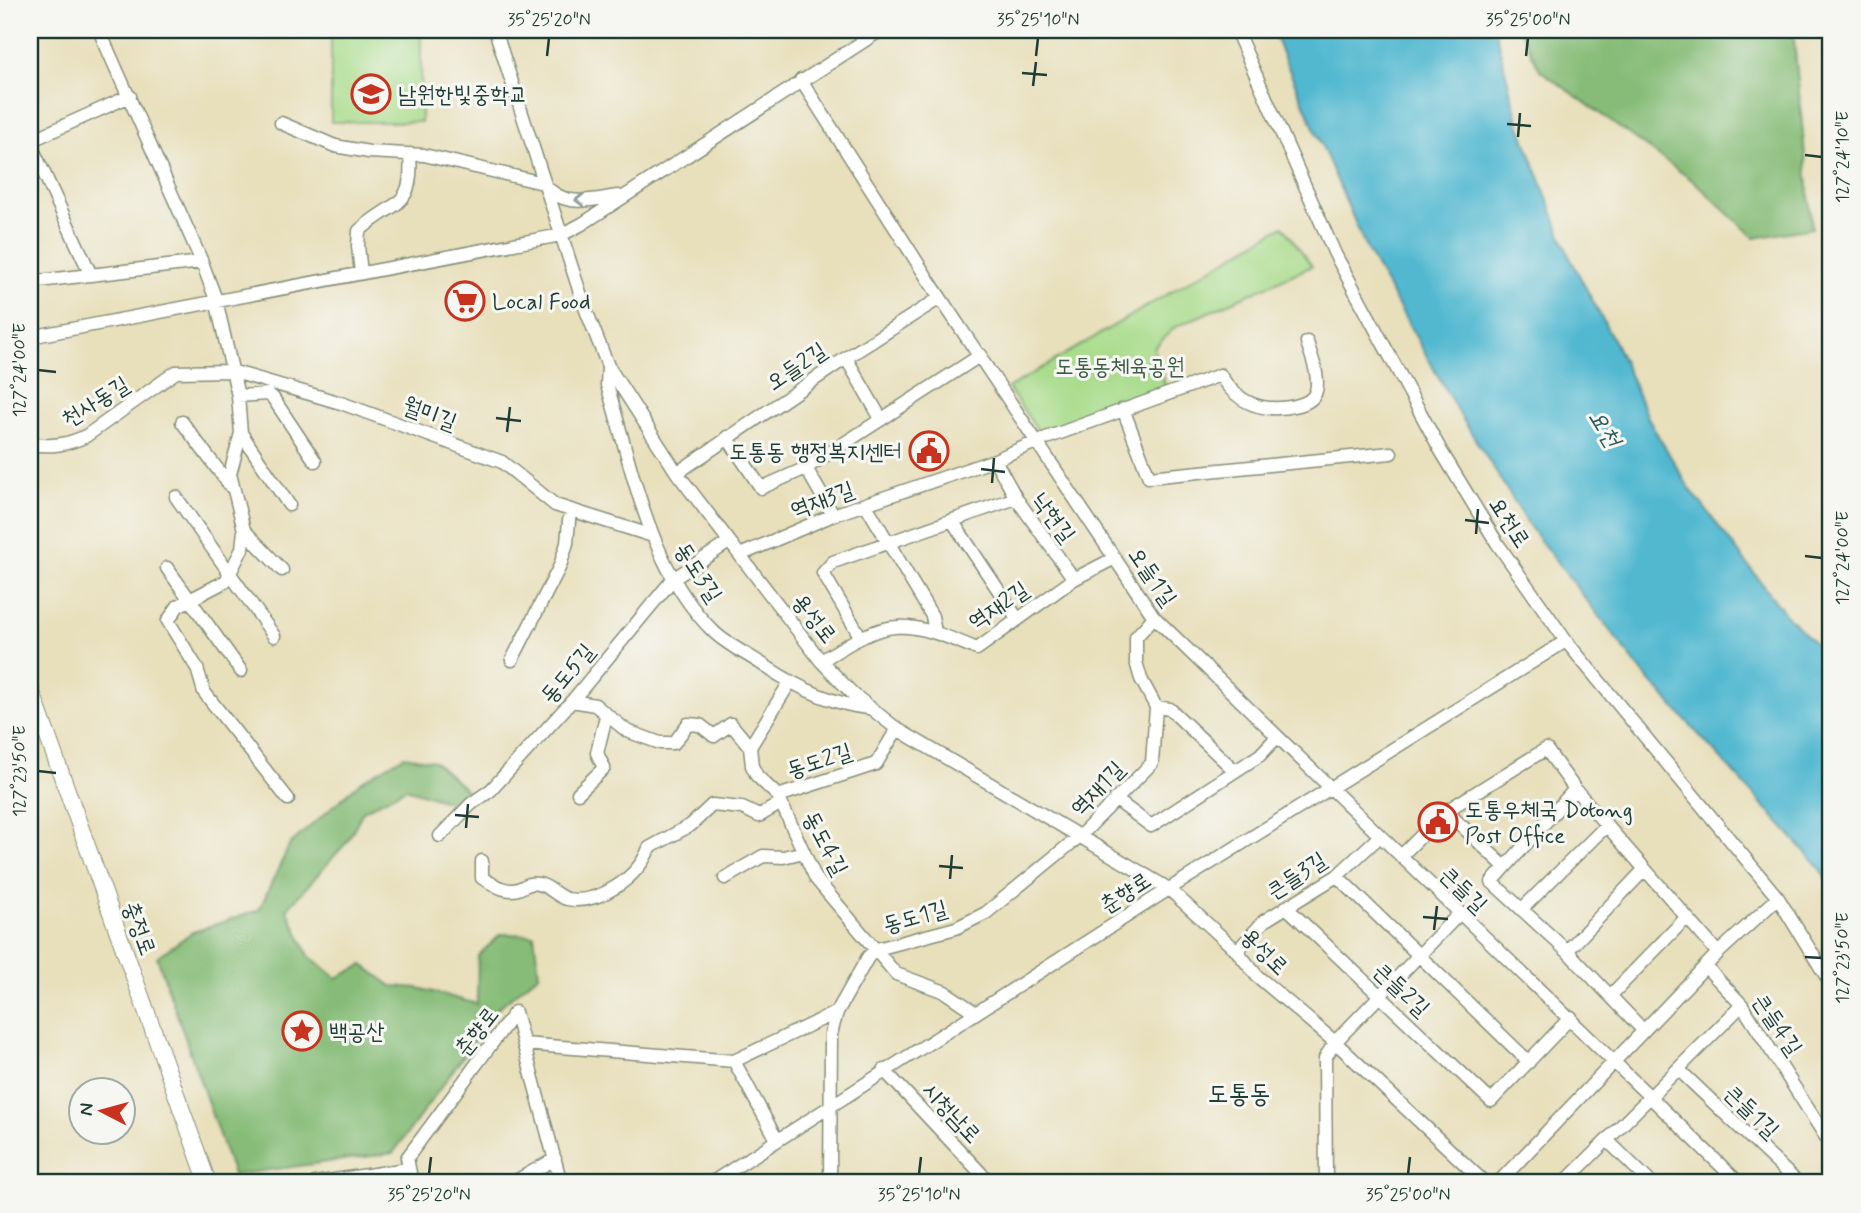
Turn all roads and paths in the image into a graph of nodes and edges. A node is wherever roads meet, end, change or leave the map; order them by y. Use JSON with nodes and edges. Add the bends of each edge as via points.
{"nodes":[{"id":1,"x":99,"y":30,"type":"edge"},
{"id":2,"x":495,"y":30,"type":"edge"},
{"id":3,"x":881,"y":30,"type":"edge"},
{"id":4,"x":1236,"y":30,"type":"edge"},
{"id":5,"x":801,"y":80,"type":"junction"},
{"id":6,"x":130,"y":96,"type":"junction"},
{"id":7,"x":281,"y":123,"type":"dead end"},
{"id":8,"x":30,"y":142,"type":"edge"},
{"id":9,"x":410,"y":154,"type":"junction"},
{"id":10,"x":543,"y":183,"type":"junction"},
{"id":11,"x":622,"y":195,"type":"junction"},
{"id":12,"x":561,"y":234,"type":"junction"},
{"id":13,"x":202,"y":262,"type":"junction"},
{"id":14,"x":361,"y":273,"type":"junction"},
{"id":15,"x":90,"y":275,"type":"junction"},
{"id":16,"x":30,"y":282,"type":"edge"},
{"id":17,"x":940,"y":298,"type":"junction"},
{"id":18,"x":216,"y":300,"type":"junction"},
{"id":19,"x":32,"y":339,"type":"edge"},
{"id":20,"x":1307,"y":342,"type":"dead end"},
{"id":21,"x":981,"y":355,"type":"junction"},
{"id":22,"x":846,"y":358,"type":"junction"},
{"id":23,"x":608,"y":366,"type":"junction"},
{"id":24,"x":231,"y":371,"type":"junction"},
{"id":25,"x":176,"y":372,"type":"joint"},
{"id":26,"x":238,"y":396,"type":"junction"},
{"id":27,"x":1123,"y":409,"type":"junction"},
{"id":28,"x":880,"y":417,"type":"junction"},
{"id":29,"x":182,"y":422,"type":"dead end"},
{"id":30,"x":241,"y":433,"type":"junction"},
{"id":31,"x":727,"y":438,"type":"junction"},
{"id":32,"x":1038,"y":441,"type":"junction"},
{"id":33,"x":30,"y":444,"type":"edge"},
{"id":34,"x":1391,"y":453,"type":"dead end"},
{"id":35,"x":995,"y":460,"type":"junction"},
{"id":36,"x":316,"y":461,"type":"dead end"},
{"id":37,"x":806,"y":468,"type":"junction"},
{"id":38,"x":677,"y":473,"type":"junction"},
{"id":39,"x":231,"y":488,"type":"junction"},
{"id":40,"x":176,"y":497,"type":"dead end"},
{"id":41,"x":1016,"y":498,"type":"junction"},
{"id":42,"x":289,"y":505,"type":"dead end"},
{"id":43,"x":866,"y":505,"type":"junction"},
{"id":44,"x":570,"y":510,"type":"junction"},
{"id":45,"x":833,"y":515,"type":"junction"},
{"id":46,"x":953,"y":522,"type":"junction"},
{"id":47,"x":244,"y":530,"type":"junction"},
{"id":48,"x":653,"y":536,"type":"junction"},
{"id":49,"x":729,"y":542,"type":"junction"},
{"id":50,"x":886,"y":544,"type":"junction"},
{"id":51,"x":740,"y":555,"type":"junction"},
{"id":52,"x":1115,"y":558,"type":"junction"},
{"id":53,"x":167,"y":568,"type":"dead end"},
{"id":54,"x":282,"y":570,"type":"dead end"},
{"id":55,"x":230,"y":573,"type":"junction"},
{"id":56,"x":673,"y":579,"type":"junction"},
{"id":57,"x":1074,"y":579,"type":"junction"},
{"id":58,"x":189,"y":601,"type":"junction"},
{"id":59,"x":1154,"y":617,"type":"junction"},
{"id":60,"x":1017,"y":618,"type":"junction"},
{"id":61,"x":935,"y":632,"type":"junction"},
{"id":62,"x":274,"y":636,"type":"dead end"},
{"id":63,"x":860,"y":636,"type":"junction"},
{"id":64,"x":1566,"y":641,"type":"junction"},
{"id":65,"x":512,"y":660,"type":"dead end"},
{"id":66,"x":821,"y":661,"type":"junction"},
{"id":67,"x":241,"y":671,"type":"dead end"},
{"id":68,"x":790,"y":682,"type":"junction"},
{"id":69,"x":30,"y":687,"type":"edge"},
{"id":70,"x":572,"y":701,"type":"junction"},
{"id":71,"x":1156,"y":707,"type":"junction"},
{"id":72,"x":868,"y":708,"type":"junction"},
{"id":73,"x":606,"y":716,"type":"junction"},
{"id":74,"x":897,"y":729,"type":"junction"},
{"id":75,"x":1277,"y":737,"type":"junction"},
{"id":76,"x":750,"y":747,"type":"junction"},
{"id":77,"x":1234,"y":771,"type":"junction"},
{"id":78,"x":1331,"y":788,"type":"junction"},
{"id":79,"x":1575,"y":789,"type":"junction"},
{"id":80,"x":578,"y":793,"type":"dead end"},
{"id":81,"x":288,"y":799,"type":"dead end"},
{"id":82,"x":1115,"y":799,"type":"junction"},
{"id":83,"x":780,"y":800,"type":"junction"},
{"id":84,"x":1446,"y":811,"type":"junction"},
{"id":85,"x":1606,"y":826,"type":"junction"},
{"id":86,"x":1081,"y":835,"type":"junction"},
{"id":87,"x":440,"y":836,"type":"dead end"},
{"id":88,"x":1380,"y":836,"type":"junction"},
{"id":89,"x":804,"y":852,"type":"junction"},
{"id":90,"x":1401,"y":856,"type":"junction"},
{"id":91,"x":482,"y":861,"type":"dead end"},
{"id":92,"x":1504,"y":866,"type":"junction"},
{"id":93,"x":1644,"y":870,"type":"junction"},
{"id":94,"x":1337,"y":876,"type":"junction"},
{"id":95,"x":725,"y":878,"type":"dead end"},
{"id":96,"x":1169,"y":889,"type":"junction"},
{"id":97,"x":1779,"y":898,"type":"junction"},
{"id":98,"x":1286,"y":907,"type":"junction"},
{"id":99,"x":1523,"y":908,"type":"junction"},
{"id":100,"x":1459,"y":914,"type":"junction"},
{"id":101,"x":1686,"y":918,"type":"junction"},
{"id":102,"x":877,"y":949,"type":"junction"},
{"id":103,"x":1237,"y":951,"type":"junction"},
{"id":104,"x":1567,"y":951,"type":"junction"},
{"id":105,"x":1718,"y":953,"type":"junction"},
{"id":106,"x":1420,"y":955,"type":"junction"},
{"id":107,"x":1706,"y":967,"type":"junction"},
{"id":108,"x":1831,"y":985,"type":"edge"},
{"id":109,"x":1610,"y":996,"type":"junction"},
{"id":110,"x":1380,"y":998,"type":"junction"},
{"id":111,"x":1742,"y":1005,"type":"junction"},
{"id":112,"x":837,"y":1012,"type":"junction"},
{"id":113,"x":976,"y":1013,"type":"junction"},
{"id":114,"x":1571,"y":1017,"type":"junction"},
{"id":115,"x":1643,"y":1030,"type":"junction"},
{"id":116,"x":1335,"y":1042,"type":"junction"},
{"id":117,"x":524,"y":1044,"type":"junction"},
{"id":118,"x":734,"y":1061,"type":"junction"},
{"id":119,"x":1615,"y":1061,"type":"junction"},
{"id":120,"x":1529,"y":1062,"type":"junction"},
{"id":121,"x":1678,"y":1069,"type":"junction"},
{"id":122,"x":884,"y":1070,"type":"junction"},
{"id":123,"x":1650,"y":1097,"type":"junction"},
{"id":124,"x":829,"y":1107,"type":"junction"},
{"id":125,"x":777,"y":1140,"type":"junction"},
{"id":126,"x":1607,"y":1140,"type":"junction"},
{"id":127,"x":1831,"y":1145,"type":"edge"},
{"id":128,"x":555,"y":1159,"type":"junction"},
{"id":129,"x":407,"y":1169,"type":"junction"},
{"id":130,"x":329,"y":1182,"type":"edge"},
{"id":131,"x":208,"y":1183,"type":"edge"},
{"id":132,"x":315,"y":1183,"type":"edge"},
{"id":133,"x":412,"y":1183,"type":"edge"},
{"id":134,"x":513,"y":1183,"type":"edge"},
{"id":135,"x":561,"y":1183,"type":"edge"},
{"id":136,"x":711,"y":1183,"type":"edge"},
{"id":137,"x":830,"y":1183,"type":"edge"},
{"id":138,"x":990,"y":1183,"type":"edge"},
{"id":139,"x":1326,"y":1183,"type":"edge"},
{"id":140,"x":1485,"y":1183,"type":"edge"},
{"id":141,"x":1498,"y":1183,"type":"edge"},
{"id":142,"x":1564,"y":1183,"type":"edge"},
{"id":143,"x":1651,"y":1183,"type":"edge"},
{"id":144,"x":1740,"y":1183,"type":"edge"},
{"id":145,"x":1798,"y":1183,"type":"edge"}],
"edges":[{"from":1,"to":6,"type":"street"},
{"from":2,"to":10,"type":"street","name":"용성로"},
{"from":3,"to":5,"type":"street"},
{"from":4,"to":64,"type":"street","name":"요천로","via":[[1367,317],[1490,531]]},
{"from":5,"to":11,"type":"street"},
{"from":5,"to":17,"type":"street","name":"오들1길"},
{"from":6,"to":8,"type":"street"},
{"from":6,"to":13,"type":"street"},
{"from":7,"to":9,"type":"street","via":[[335,146]]},
{"from":8,"to":15,"type":"street"},
{"from":9,"to":10,"type":"street"},
{"from":9,"to":14,"type":"street","via":[[410,190],[398,205],[359,230]]},
{"from":11,"to":10,"type":"street","one_way":true,"via":[[577,202],[557,197]]},
{"from":10,"to":12,"type":"street","name":"용성로"},
{"from":11,"to":12,"type":"street"},
{"from":12,"to":14,"type":"street"},
{"from":12,"to":23,"type":"street","name":"용성로"},
{"from":13,"to":15,"type":"street"},
{"from":13,"to":18,"type":"street"},
{"from":14,"to":18,"type":"street"},
{"from":15,"to":16,"type":"street"},
{"from":17,"to":21,"type":"street","name":"오들1길"},
{"from":17,"to":22,"type":"street","name":"오들2길"},
{"from":18,"to":19,"type":"street"},
{"from":18,"to":24,"type":"street"},
{"from":20,"to":27,"type":"street","name":"역재3길","via":[[1317,390],[1302,405],[1262,408],[1230,392],[1220,375]]},
{"from":21,"to":28,"type":"street"},
{"from":21,"to":32,"type":"street","name":"오들1길"},
{"from":22,"to":28,"type":"street"},
{"from":22,"to":31,"type":"street","name":"오들2길"},
{"from":23,"to":38,"type":"street","name":"용성로"},
{"from":23,"to":48,"type":"street","name":"동도3길","via":[[607,385]]},
{"from":24,"to":25,"type":"street","name":"월미길"},
{"from":24,"to":26,"type":"street"},
{"from":24,"to":44,"type":"street","name":"월미길","via":[[341,403],[502,462],[555,505]]},
{"from":25,"to":33,"type":"street","name":"천사동길","via":[[86,436],[50,446]]},
{"from":26,"to":30,"type":"street"},
{"from":26,"to":36,"type":"street","via":[[268,394],[273,398]]},
{"from":27,"to":32,"type":"street","name":"역재3길"},
{"from":27,"to":34,"type":"street","via":[[1149,477]]},
{"from":28,"to":37,"type":"street"},
{"from":29,"to":39,"type":"street"},
{"from":30,"to":39,"type":"street"},
{"from":30,"to":42,"type":"street"},
{"from":31,"to":37,"type":"street","via":[[761,488]]},
{"from":31,"to":38,"type":"street","name":"오들2길"},
{"from":32,"to":35,"type":"street","name":"역재3길"},
{"from":32,"to":52,"type":"street","name":"오들1길"},
{"from":35,"to":41,"type":"street"},
{"from":35,"to":43,"type":"street","name":"역재3길"},
{"from":37,"to":45,"type":"street"},
{"from":38,"to":49,"type":"street","name":"용성로"},
{"from":39,"to":47,"type":"street"},
{"from":40,"to":55,"type":"street"},
{"from":41,"to":46,"type":"street","name":"낙현길"},
{"from":41,"to":57,"type":"street","name":"낙현길"},
{"from":43,"to":45,"type":"street","name":"역재3길"},
{"from":43,"to":50,"type":"street"},
{"from":44,"to":48,"type":"street","name":"월미길"},
{"from":44,"to":65,"type":"street","via":[[560,566]]},
{"from":45,"to":51,"type":"street","name":"역재3길"},
{"from":46,"to":50,"type":"street","name":"낙현길"},
{"from":46,"to":60,"type":"street"},
{"from":47,"to":54,"type":"street"},
{"from":47,"to":55,"type":"street","via":[[242,549]]},
{"from":48,"to":56,"type":"street","name":"동도3길"},
{"from":49,"to":51,"type":"street","name":"용성로"},
{"from":49,"to":56,"type":"street","name":"동도5길"},
{"from":50,"to":61,"type":"street","via":[[932,616]]},
{"from":50,"to":63,"type":"street","name":"낙현길","via":[[833,562],[823,573]]},
{"from":51,"to":66,"type":"street","name":"용성로"},
{"from":52,"to":57,"type":"street","name":"역재2길"},
{"from":52,"to":59,"type":"street","name":"오들1길"},
{"from":53,"to":58,"type":"street"},
{"from":55,"to":58,"type":"street","via":[[226,581]]},
{"from":55,"to":62,"type":"street"},
{"from":56,"to":68,"type":"street","name":"동도3길","via":[[716,633]]},
{"from":56,"to":70,"type":"street","name":"동도5길"},
{"from":57,"to":60,"type":"street","name":"역재2길"},
{"from":58,"to":67,"type":"street"},
{"from":58,"to":81,"type":"street","via":[[172,612],[171,628],[197,668],[204,692]]},
{"from":59,"to":71,"type":"street","via":[[1136,637],[1136,662]]},
{"from":59,"to":75,"type":"street","name":"오들1길"},
{"from":60,"to":61,"type":"street","name":"역재2길","via":[[977,649]]},
{"from":61,"to":63,"type":"street","name":"역재2길","via":[[905,625]]},
{"from":63,"to":66,"type":"street","name":"역재2길"},
{"from":64,"to":78,"type":"street","name":"춘향로"},
{"from":64,"to":97,"type":"street","name":"요천로"},
{"from":66,"to":72,"type":"street","name":"용성로"},
{"from":68,"to":72,"type":"street","name":"동도3길","via":[[850,706]]},
{"from":68,"to":76,"type":"street"},
{"from":69,"to":131,"type":"main road","name":"충정로"},
{"from":70,"to":73,"type":"street","via":[[595,705]]},
{"from":70,"to":87,"type":"street","name":"동도5길","via":[[491,790]]},
{"from":71,"to":77,"type":"street","via":[[1170,709]]},
{"from":71,"to":82,"type":"street","name":"역재1길","via":[[1152,763]]},
{"from":72,"to":74,"type":"street","name":"용성로"},
{"from":73,"to":76,"type":"street","via":[[627,731],[660,743],[674,743],[688,724],[700,725],[714,736],[731,724]]},
{"from":73,"to":80,"type":"street","via":[[597,753],[604,768]]},
{"from":74,"to":83,"type":"street","name":"동도2길","via":[[876,764]]},
{"from":74,"to":86,"type":"street","name":"용성로"},
{"from":75,"to":77,"type":"street"},
{"from":75,"to":78,"type":"street","name":"오들1길"},
{"from":76,"to":83,"type":"street","name":"동도4길","via":[[757,776]]},
{"from":77,"to":82,"type":"street","via":[[1151,826]]},
{"from":78,"to":88,"type":"street","name":"큰들길"},
{"from":78,"to":96,"type":"street","name":"춘향로"},
{"from":79,"to":84,"type":"street","via":[[1546,749]]},
{"from":79,"to":85,"type":"street"},
{"from":79,"to":92,"type":"street"},
{"from":82,"to":86,"type":"street","name":"역재1길"},
{"from":83,"to":89,"type":"street","name":"동도4길"},
{"from":83,"to":91,"type":"street","name":"동도2길","via":[[759,816],[742,808],[712,804],[691,825],[649,848],[644,863],[630,876],[600,895],[578,901],[562,898],[540,884],[505,890],[482,878]]},
{"from":84,"to":90,"type":"street"},
{"from":84,"to":92,"type":"street"},
{"from":85,"to":93,"type":"street"},
{"from":85,"to":99,"type":"street"},
{"from":86,"to":96,"type":"street","name":"용성로"},
{"from":86,"to":102,"type":"street","name":"동도1길","via":[[986,913],[956,928]]},
{"from":88,"to":90,"type":"street","name":"큰들길"},
{"from":88,"to":94,"type":"street","name":"큰들3길"},
{"from":89,"to":95,"type":"street","via":[[763,856]]},
{"from":89,"to":102,"type":"street","name":"동도4길","via":[[816,878]]},
{"from":90,"to":100,"type":"street","name":"큰들길"},
{"from":92,"to":99,"type":"street","via":[[1492,882]]},
{"from":93,"to":101,"type":"street"},
{"from":93,"to":104,"type":"street"},
{"from":94,"to":98,"type":"street","name":"큰들3길"},
{"from":94,"to":106,"type":"street"},
{"from":96,"to":103,"type":"street","name":"용성로"},
{"from":96,"to":113,"type":"street","name":"춘향로"},
{"from":97,"to":105,"type":"street"},
{"from":97,"to":108,"type":"street","name":"요천로"},
{"from":98,"to":103,"type":"street","name":"큰들3길","via":[[1264,921]]},
{"from":98,"to":110,"type":"street","name":"큰들2길"},
{"from":99,"to":104,"type":"street"},
{"from":100,"to":106,"type":"street"},
{"from":100,"to":114,"type":"street","name":"큰들길"},
{"from":101,"to":105,"type":"street"},
{"from":101,"to":109,"type":"street"},
{"from":102,"to":112,"type":"street","name":"동도1길"},
{"from":102,"to":113,"type":"street","name":"동도4길","via":[[896,974],[945,992]]},
{"from":103,"to":116,"type":"street","name":"용성로","via":[[1257,976]]},
{"from":104,"to":109,"type":"street"},
{"from":105,"to":107,"type":"street"},
{"from":106,"to":110,"type":"street"},
{"from":106,"to":120,"type":"street"},
{"from":107,"to":111,"type":"street","name":"큰들4길"},
{"from":107,"to":115,"type":"street"},
{"from":109,"to":115,"type":"street"},
{"from":110,"to":116,"type":"street"},
{"from":110,"to":120,"type":"street","name":"큰들2길","via":[[1491,1101]]},
{"from":111,"to":121,"type":"street"},
{"from":111,"to":127,"type":"street","name":"큰들4길"},
{"from":112,"to":118,"type":"street"},
{"from":112,"to":124,"type":"street","name":"동도1길","via":[[831,1034]]},
{"from":113,"to":122,"type":"street","name":"춘향로"},
{"from":114,"to":119,"type":"street","name":"큰들길"},
{"from":114,"to":120,"type":"street"},
{"from":115,"to":119,"type":"street"},
{"from":116,"to":139,"type":"street","via":[[1325,1058]]},
{"from":116,"to":140,"type":"street","name":"용성로"},
{"from":117,"to":118,"type":"street"},
{"from":117,"to":128,"type":"street","name":"춘향로"},
{"from":117,"to":129,"type":"street","name":"춘향로","via":[[515,1012],[407,1158]]},
{"from":118,"to":125,"type":"street"},
{"from":119,"to":123,"type":"street","name":"큰들길"},
{"from":119,"to":141,"type":"street"},
{"from":121,"to":123,"type":"street"},
{"from":121,"to":145,"type":"street","name":"큰들1길"},
{"from":122,"to":124,"type":"street","name":"춘향로"},
{"from":122,"to":138,"type":"street","name":"시청남로"},
{"from":123,"to":126,"type":"street"},
{"from":123,"to":144,"type":"street","name":"큰들길"},
{"from":124,"to":125,"type":"street","name":"춘향로"},
{"from":124,"to":137,"type":"street","name":"동도1길"},
{"from":125,"to":136,"type":"street","name":"춘향로"},
{"from":126,"to":142,"type":"street"},
{"from":126,"to":143,"type":"street"},
{"from":128,"to":134,"type":"street"},
{"from":128,"to":135,"type":"street","name":"춘향로"},
{"from":129,"to":130,"type":"street"},
{"from":129,"to":133,"type":"street"},
{"from":130,"to":132,"type":"street"}]}
